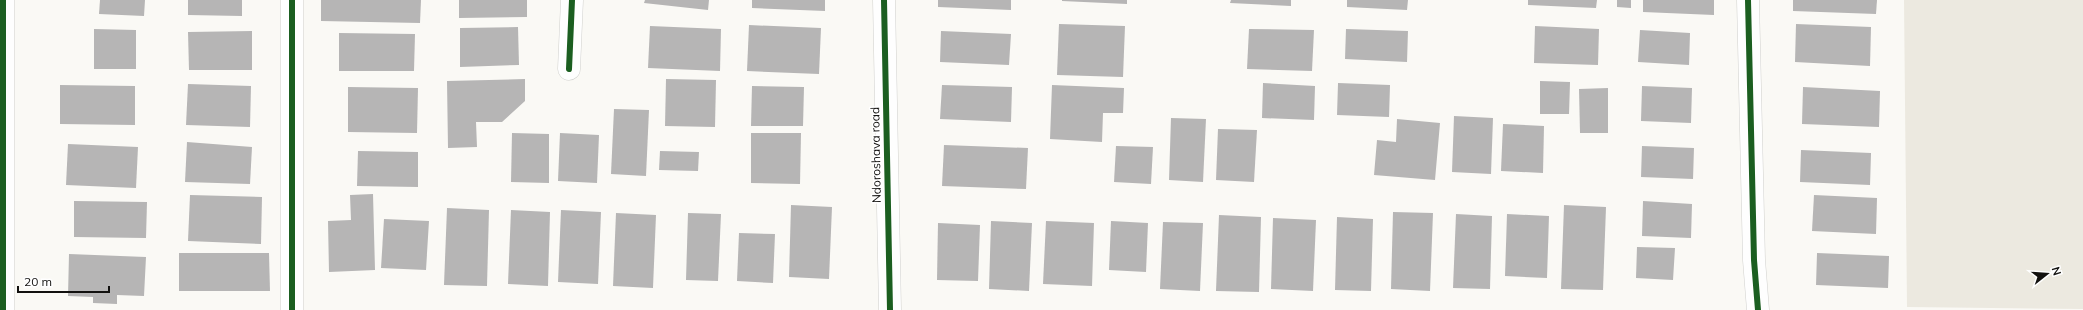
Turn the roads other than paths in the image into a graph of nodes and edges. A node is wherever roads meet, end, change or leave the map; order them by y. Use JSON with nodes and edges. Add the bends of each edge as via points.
{"nodes":[{"id":1,"x":3,"y":0,"type":"edge"},
{"id":2,"x":292,"y":0,"type":"edge"},
{"id":3,"x":572,"y":0,"type":"edge"},
{"id":4,"x":884,"y":0,"type":"edge"},
{"id":5,"x":1748,"y":0,"type":"edge"},
{"id":6,"x":569,"y":69,"type":"dead end"},
{"id":7,"x":3,"y":310,"type":"edge"},
{"id":8,"x":292,"y":310,"type":"edge"},
{"id":9,"x":890,"y":310,"type":"edge"},
{"id":10,"x":1758,"y":310,"type":"edge"}],
"edges":[{"from":1,"to":7,"type":"street"},
{"from":2,"to":8,"type":"street"},
{"from":3,"to":6,"type":"street"},
{"from":4,"to":9,"type":"street","name":"Ndoroshava road"},
{"from":5,"to":10,"type":"street","via":[[1754,260]]}]}
